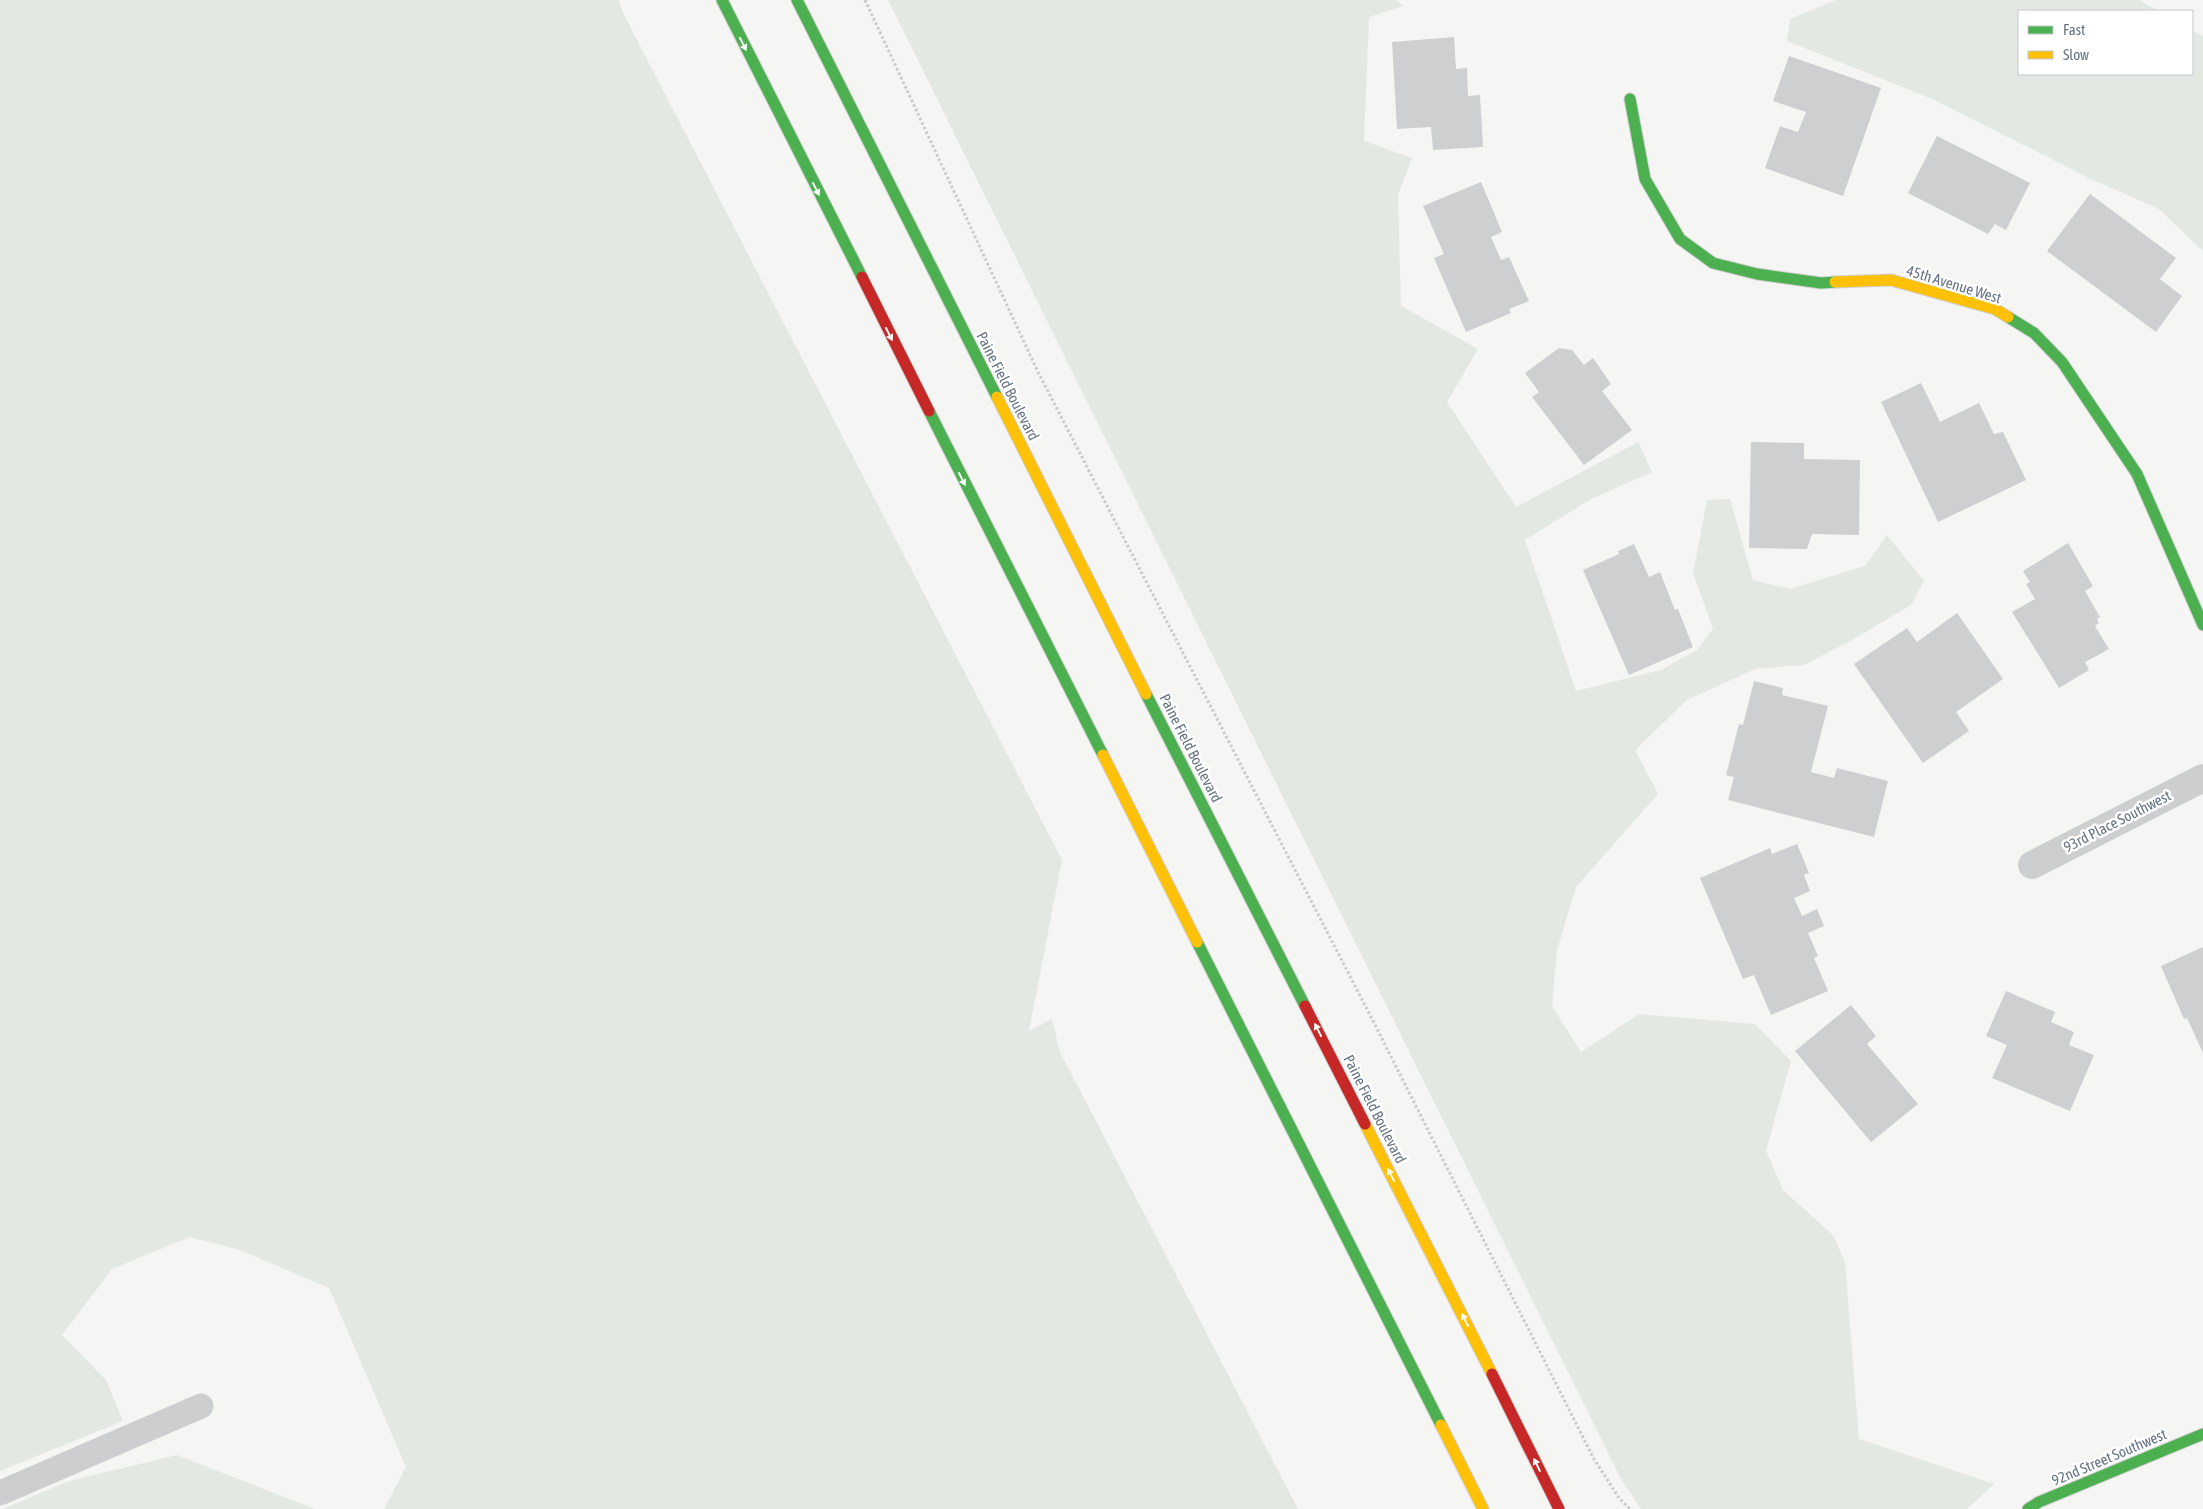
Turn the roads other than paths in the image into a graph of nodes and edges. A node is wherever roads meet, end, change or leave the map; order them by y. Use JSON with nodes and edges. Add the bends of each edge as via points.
{"nodes":[{"id":1,"x":722,"y":0,"type":"edge"},
{"id":2,"x":796,"y":0,"type":"edge"},
{"id":3,"x":1630,"y":99,"type":"dead end"},
{"id":4,"x":2203,"y":625,"type":"edge"},
{"id":5,"x":2203,"y":778,"type":"edge"},
{"id":6,"x":2032,"y":864,"type":"dead end"},
{"id":7,"x":202,"y":1406,"type":"dead end"},
{"id":8,"x":2203,"y":1434,"type":"edge"},
{"id":9,"x":0,"y":1493,"type":"edge"},
{"id":10,"x":1483,"y":1509,"type":"edge"},
{"id":11,"x":1559,"y":1509,"type":"edge"},
{"id":12,"x":2028,"y":1509,"type":"edge"}],
"edges":[{"from":1,"to":10,"type":"main road","one_way":true},
{"from":11,"to":2,"type":"main road","name":"Paine Field Boulevard","one_way":true},
{"from":3,"to":4,"type":"main road","name":"45th Avenue West","via":[[1644,178],[1680,239],[1713,262],[1758,274],[1821,283],[1891,280],[1995,310],[2034,333],[2062,362],[2137,474]]},
{"from":5,"to":6,"type":"street","name":"93rd Place Southwest"},
{"from":7,"to":9,"type":"lane"},
{"from":8,"to":12,"type":"main road","name":"92nd Street Southwest"}]}
